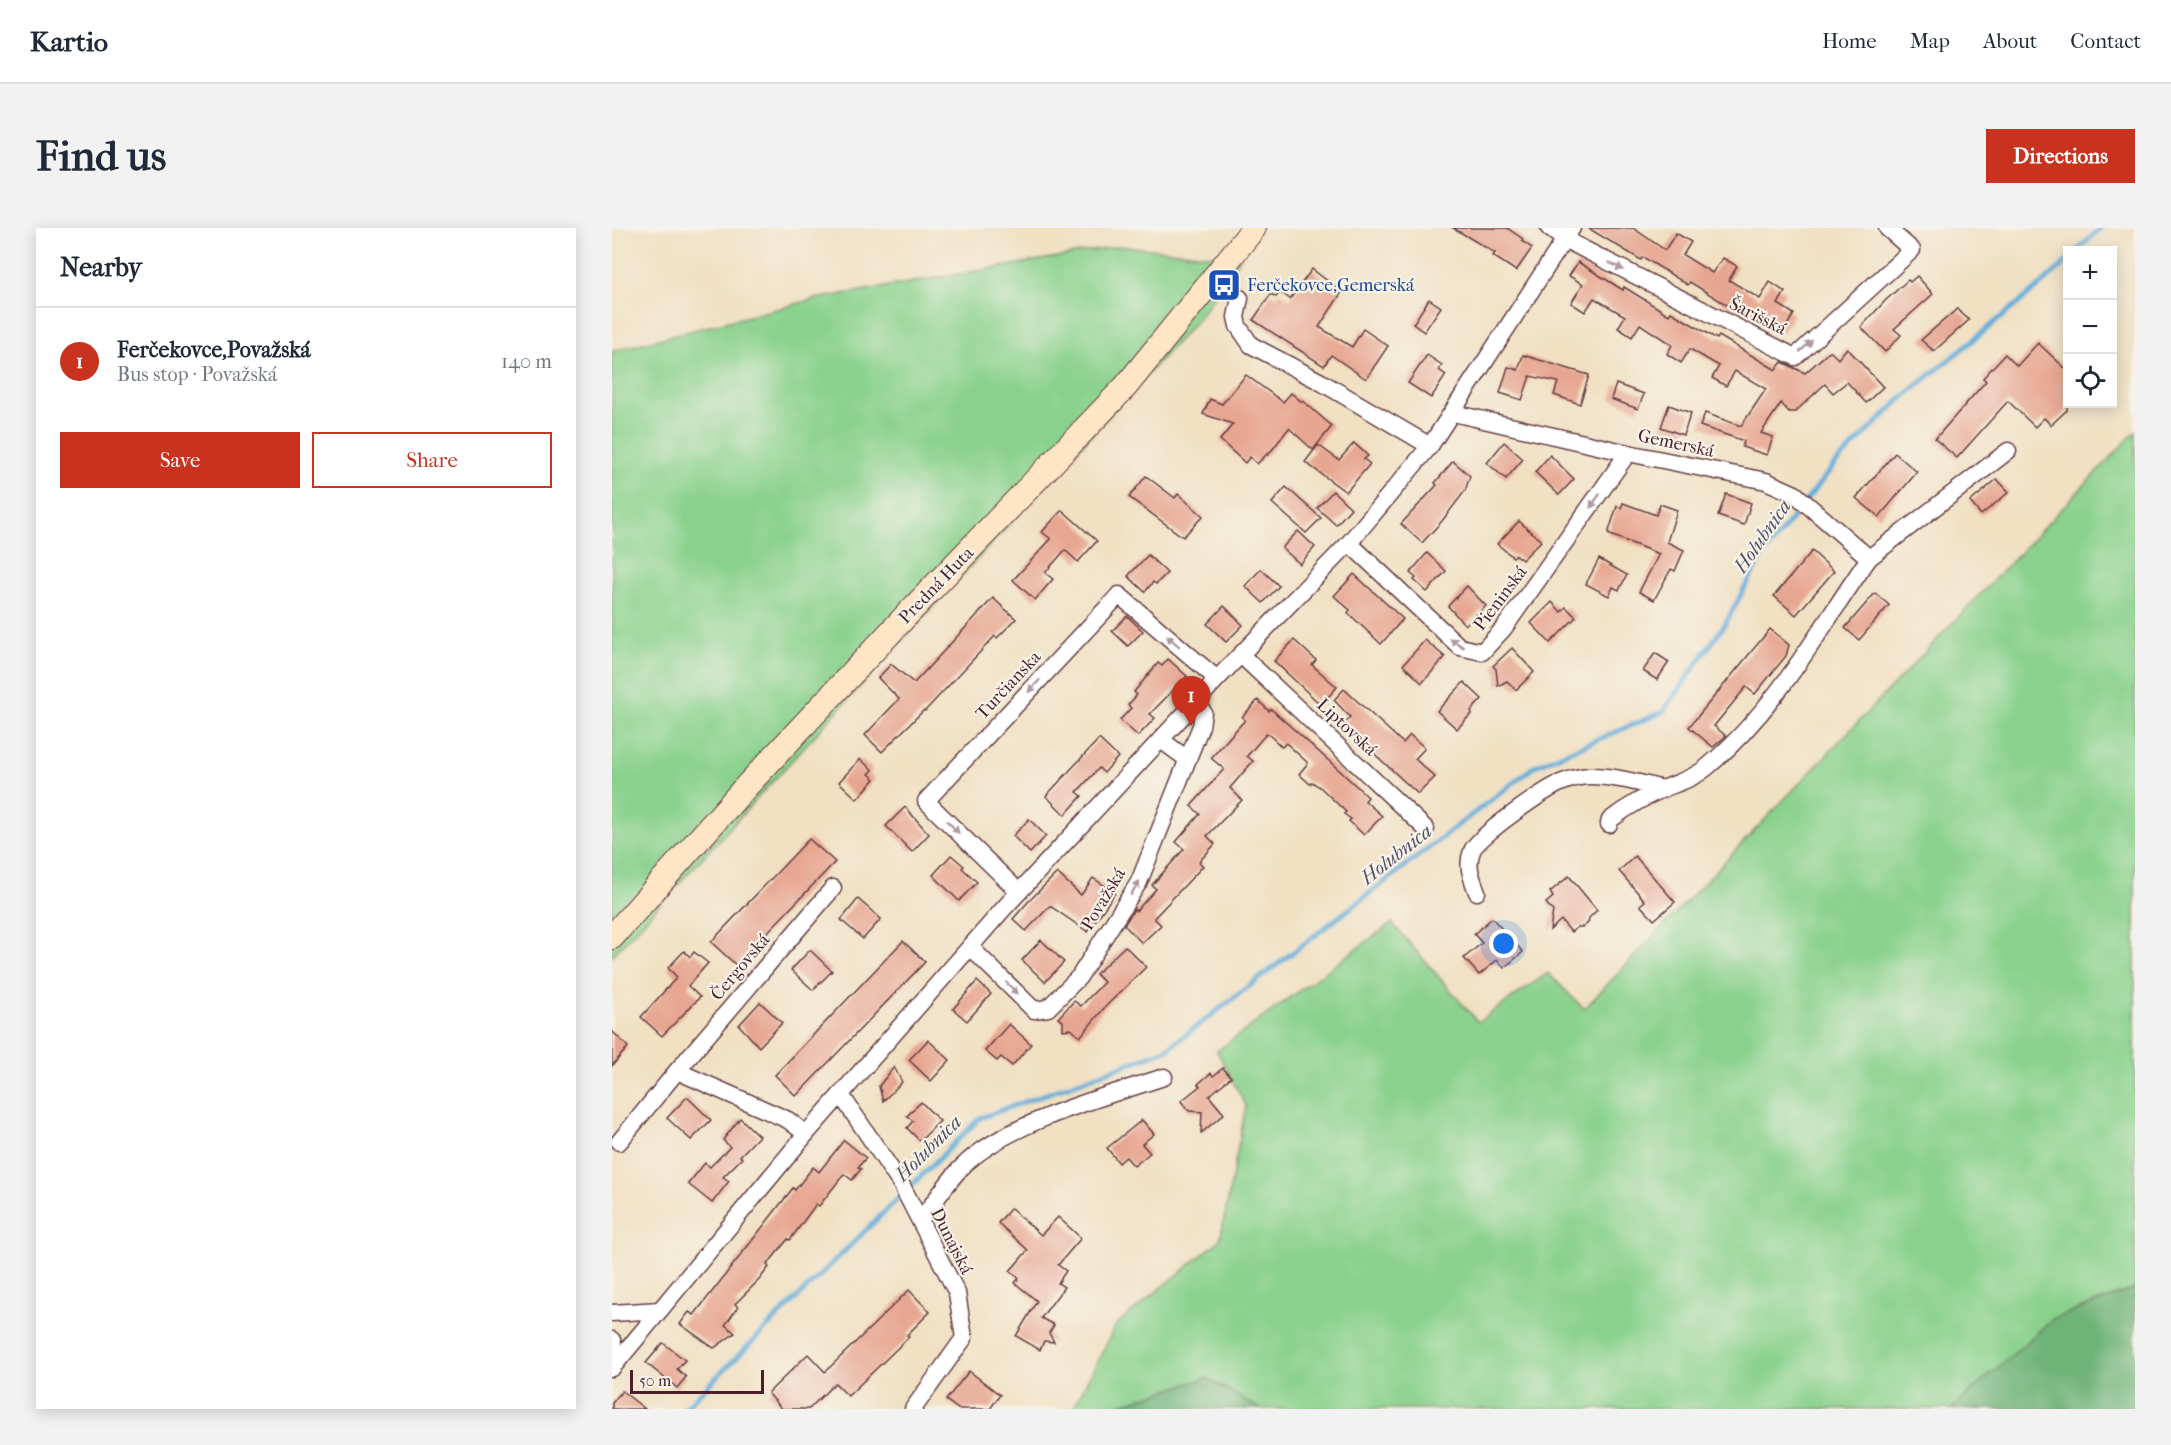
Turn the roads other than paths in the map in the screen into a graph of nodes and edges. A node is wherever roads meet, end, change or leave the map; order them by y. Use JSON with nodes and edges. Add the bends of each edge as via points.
{"nodes":[{"id":1,"x":1254,"y":228,"type":"edge"},
{"id":2,"x":1549,"y":228,"type":"edge"},
{"id":3,"x":1887,"y":228,"type":"edge"},
{"id":4,"x":1568,"y":233,"type":"edge"},
{"id":5,"x":1240,"y":298,"type":"dead end"},
{"id":6,"x":1453,"y":413,"type":"junction"},
{"id":7,"x":1430,"y":446,"type":"junction"},
{"id":8,"x":2008,"y":451,"type":"dead end"},
{"id":9,"x":1628,"y":453,"type":"junction"},
{"id":10,"x":1348,"y":543,"type":"junction"},
{"id":11,"x":1869,"y":558,"type":"junction"},
{"id":12,"x":1241,"y":655,"type":"junction"},
{"id":13,"x":1217,"y":679,"type":"junction"},
{"id":14,"x":1197,"y":701,"type":"junction"},
{"id":15,"x":1161,"y":741,"type":"junction"},
{"id":16,"x":1187,"y":759,"type":"junction"},
{"id":17,"x":1664,"y":789,"type":"junction"},
{"id":18,"x":1609,"y":824,"type":"dead end"},
{"id":19,"x":1426,"y":829,"type":"dead end"},
{"id":20,"x":832,"y":888,"type":"dead end"},
{"id":21,"x":1477,"y":891,"type":"dead end"},
{"id":22,"x":1019,"y":892,"type":"junction"},
{"id":23,"x":612,"y":937,"type":"edge"},
{"id":24,"x":970,"y":947,"type":"junction"},
{"id":25,"x":677,"y":1071,"type":"junction"},
{"id":26,"x":1164,"y":1077,"type":"dead end"},
{"id":27,"x":841,"y":1095,"type":"junction"},
{"id":28,"x":806,"y":1134,"type":"junction"},
{"id":29,"x":619,"y":1142,"type":"dead end"},
{"id":30,"x":916,"y":1214,"type":"junction"},
{"id":31,"x":660,"y":1310,"type":"junction"},
{"id":32,"x":612,"y":1313,"type":"edge"},
{"id":33,"x":612,"y":1340,"type":"edge"},
{"id":34,"x":614,"y":1365,"type":"edge"},
{"id":35,"x":913,"y":1409,"type":"edge"}],
"edges":[{"from":1,"to":23,"type":"main road","name":"Predná Huta","via":[[1126,386],[741,792]]},
{"from":2,"to":4,"type":"street"},
{"from":4,"to":3,"type":"street","name":"Šarišská","one_way":true,"via":[[1794,357],[1912,250]]},
{"from":4,"to":6,"type":"street"},
{"from":5,"to":7,"type":"street","via":[[1238,326],[1251,345]]},
{"from":6,"to":7,"type":"street"},
{"from":6,"to":9,"type":"street","name":"Gemerská"},
{"from":7,"to":10,"type":"street"},
{"from":8,"to":11,"type":"street"},
{"from":9,"to":10,"type":"street","name":"Pieninská","one_way":true,"via":[[1504,628],[1482,652],[1460,647]]},
{"from":9,"to":11,"type":"street","name":"Gemerská","via":[[1766,481],[1795,494]]},
{"from":10,"to":12,"type":"street"},
{"from":11,"to":17,"type":"street","via":[[1770,704],[1705,769]]},
{"from":12,"to":13,"type":"street"},
{"from":12,"to":19,"type":"street","name":"Liptovská"},
{"from":13,"to":14,"type":"street"},
{"from":13,"to":22,"type":"street","name":"Turčianska","one_way":true,"via":[[1119,595],[926,801]]},
{"from":14,"to":15,"type":"street"},
{"from":14,"to":16,"type":"street","name":"Považská","via":[[1203,717]]},
{"from":15,"to":16,"type":"street"},
{"from":15,"to":22,"type":"street"},
{"from":24,"to":16,"type":"street","name":"Považská","one_way":true,"via":[[1034,1010],[1048,1008],[1078,977],[1139,882]]},
{"from":17,"to":18,"type":"street","via":[[1625,808]]},
{"from":17,"to":21,"type":"street","via":[[1590,776],[1550,789],[1480,839],[1472,851],[1469,869]]},
{"from":20,"to":25,"type":"street","name":"Čergovská"},
{"from":22,"to":24,"type":"street"},
{"from":24,"to":27,"type":"street"},
{"from":25,"to":28,"type":"street","via":[[788,1120]]},
{"from":25,"to":29,"type":"street","name":"Čergovská"},
{"from":26,"to":30,"type":"street","via":[[1010,1134],[975,1155]]},
{"from":27,"to":28,"type":"street"},
{"from":27,"to":30,"type":"street","name":"Dunajská","via":[[901,1184]]},
{"from":28,"to":31,"type":"street"},
{"from":30,"to":35,"type":"street","name":"Dunajská","via":[[957,1293],[964,1338]]},
{"from":31,"to":32,"type":"street"},
{"from":31,"to":34,"type":"street"},
{"from":33,"to":34,"type":"street"}]}
